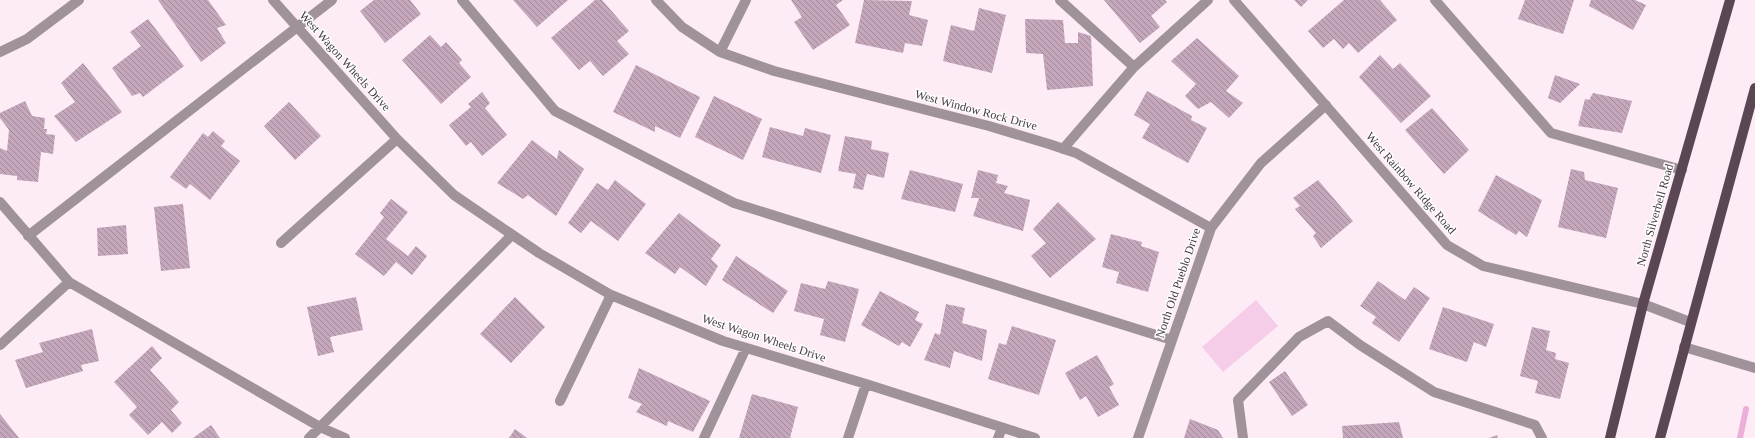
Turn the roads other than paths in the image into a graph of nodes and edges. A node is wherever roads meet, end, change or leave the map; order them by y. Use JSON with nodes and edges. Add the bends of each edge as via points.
{"nodes":[{"id":1,"x":79,"y":0,"type":"edge"},
{"id":2,"x":273,"y":0,"type":"edge"},
{"id":3,"x":332,"y":0,"type":"edge"},
{"id":4,"x":462,"y":0,"type":"edge"},
{"id":5,"x":656,"y":0,"type":"edge"},
{"id":6,"x":746,"y":0,"type":"edge"},
{"id":7,"x":1060,"y":0,"type":"edge"},
{"id":8,"x":1208,"y":0,"type":"edge"},
{"id":9,"x":1234,"y":0,"type":"edge"},
{"id":10,"x":1435,"y":0,"type":"edge"},
{"id":11,"x":1730,"y":0,"type":"edge"},
{"id":12,"x":297,"y":26,"type":"junction"},
{"id":13,"x":0,"y":52,"type":"edge"},
{"id":14,"x":720,"y":52,"type":"junction"},
{"id":15,"x":1134,"y":67,"type":"junction"},
{"id":16,"x":1755,"y":88,"type":"edge"},
{"id":17,"x":1326,"y":106,"type":"junction"},
{"id":18,"x":397,"y":140,"type":"junction"},
{"id":19,"x":1063,"y":149,"type":"junction"},
{"id":20,"x":1682,"y":170,"type":"junction"},
{"id":21,"x":0,"y":202,"type":"edge"},
{"id":22,"x":1211,"y":228,"type":"junction"},
{"id":23,"x":512,"y":235,"type":"junction"},
{"id":24,"x":28,"y":236,"type":"junction"},
{"id":25,"x":282,"y":243,"type":"dead end"},
{"id":26,"x":69,"y":282,"type":"junction"},
{"id":27,"x":611,"y":295,"type":"junction"},
{"id":28,"x":1643,"y":304,"type":"junction"},
{"id":29,"x":1690,"y":322,"type":"junction"},
{"id":30,"x":1172,"y":340,"type":"junction"},
{"id":31,"x":0,"y":345,"type":"edge"},
{"id":32,"x":1684,"y":346,"type":"junction"},
{"id":33,"x":746,"y":348,"type":"junction"},
{"id":34,"x":1755,"y":368,"type":"edge"},
{"id":35,"x":866,"y":384,"type":"junction"},
{"id":36,"x":560,"y":401,"type":"dead end"},
{"id":37,"x":320,"y":427,"type":"junction"},
{"id":38,"x":1002,"y":428,"type":"junction"},
{"id":39,"x":309,"y":438,"type":"edge"},
{"id":40,"x":345,"y":438,"type":"edge"},
{"id":41,"x":704,"y":438,"type":"edge"},
{"id":42,"x":848,"y":438,"type":"edge"},
{"id":43,"x":998,"y":438,"type":"edge"},
{"id":44,"x":1035,"y":438,"type":"edge"},
{"id":45,"x":1138,"y":438,"type":"edge"},
{"id":46,"x":1243,"y":438,"type":"edge"},
{"id":47,"x":1542,"y":438,"type":"edge"},
{"id":48,"x":1610,"y":438,"type":"edge"},
{"id":49,"x":1660,"y":438,"type":"edge"}],
"edges":[{"from":1,"to":13,"type":"street","via":[[27,39]]},
{"from":2,"to":12,"type":"street","name":"West Wagon Wheels Drive"},
{"from":3,"to":12,"type":"street"},
{"from":4,"to":30,"type":"street","via":[[555,111],[734,203]]},
{"from":5,"to":14,"type":"street","name":"West Window Rock Drive","via":[[682,27]]},
{"from":6,"to":14,"type":"street"},
{"from":7,"to":15,"type":"street"},
{"from":8,"to":15,"type":"street"},
{"from":9,"to":17,"type":"street","name":"West Rainbow Ridge Road"},
{"from":10,"to":20,"type":"street","via":[[1551,133]]},
{"from":11,"to":20,"type":"main road","name":"North Silverbell Road"},
{"from":12,"to":18,"type":"street","name":"West Wagon Wheels Drive"},
{"from":12,"to":24,"type":"street"},
{"from":14,"to":19,"type":"street","name":"West Window Rock Drive","via":[[774,72],[989,126]]},
{"from":15,"to":19,"type":"street"},
{"from":16,"to":29,"type":"main road"},
{"from":17,"to":22,"type":"street","name":"North Old Pueblo Drive","via":[[1261,163]]},
{"from":17,"to":28,"type":"street","name":"West Rainbow Ridge Road","via":[[1447,245],[1483,266]]},
{"from":18,"to":23,"type":"street","name":"West Wagon Wheels Drive","via":[[454,195]]},
{"from":18,"to":25,"type":"street"},
{"from":19,"to":22,"type":"street","name":"West Window Rock Drive","via":[[1076,153]]},
{"from":20,"to":28,"type":"main road","name":"North Silverbell Road"},
{"from":21,"to":24,"type":"street"},
{"from":22,"to":30,"type":"street","name":"North Old Pueblo Drive"},
{"from":23,"to":27,"type":"street","name":"West Wagon Wheels Drive"},
{"from":23,"to":37,"type":"street"},
{"from":24,"to":26,"type":"street"},
{"from":26,"to":31,"type":"street"},
{"from":26,"to":37,"type":"street"},
{"from":27,"to":33,"type":"street","name":"West Wagon Wheels Drive"},
{"from":27,"to":36,"type":"street"},
{"from":28,"to":29,"type":"street","name":"West Rainbow Ridge Road"},
{"from":28,"to":48,"type":"main road","name":"North Silverbell Road"},
{"from":29,"to":32,"type":"main road"},
{"from":30,"to":45,"type":"street","name":"North Old Pueblo Drive"},
{"from":32,"to":34,"type":"street"},
{"from":32,"to":49,"type":"main road"},
{"from":33,"to":35,"type":"street","name":"West Wagon Wheels Drive"},
{"from":33,"to":41,"type":"street"},
{"from":35,"to":38,"type":"street","name":"West Wagon Wheels Drive"},
{"from":35,"to":42,"type":"street"},
{"from":37,"to":39,"type":"street"},
{"from":37,"to":40,"type":"street"},
{"from":38,"to":43,"type":"street"},
{"from":38,"to":44,"type":"street","name":"West Wagon Wheels Drive"},
{"from":46,"to":47,"type":"street","via":[[1238,400],[1300,337],[1328,321],[1360,345],[1434,392],[1535,425]]}]}
